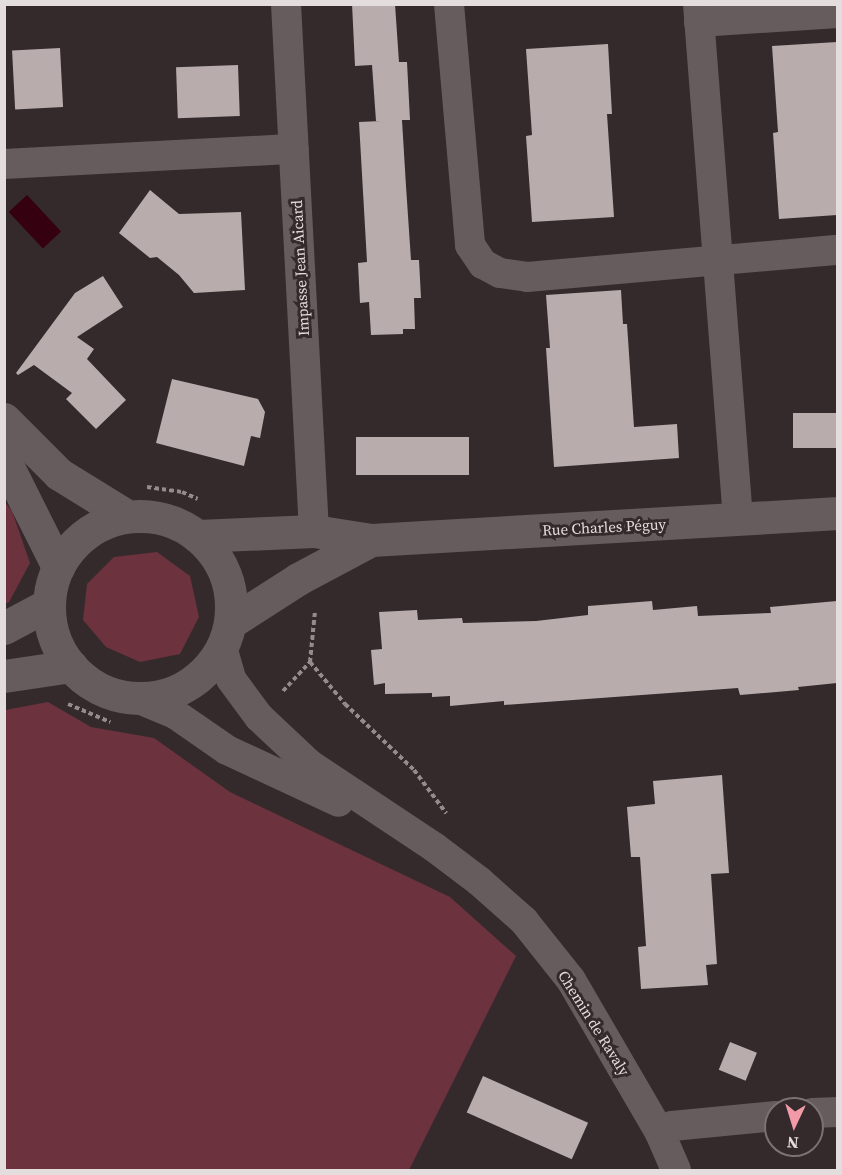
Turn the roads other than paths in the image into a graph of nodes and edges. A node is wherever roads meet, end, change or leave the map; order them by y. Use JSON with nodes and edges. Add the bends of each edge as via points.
{"nodes":[{"id":1,"x":286,"y":4,"type":"edge"},
{"id":2,"x":449,"y":4,"type":"edge"},
{"id":3,"x":837,"y":12,"type":"edge"},
{"id":4,"x":698,"y":13,"type":"edge"},
{"id":5,"x":294,"y":149,"type":"junction"},
{"id":6,"x":4,"y":164,"type":"edge"},
{"id":7,"x":837,"y":250,"type":"edge"},
{"id":8,"x":720,"y":260,"type":"junction"},
{"id":9,"x":4,"y":419,"type":"edge"},
{"id":10,"x":4,"y":459,"type":"edge"},
{"id":11,"x":837,"y":513,"type":"edge"},
{"id":12,"x":127,"y":516,"type":"junction"},
{"id":13,"x":738,"y":519,"type":"junction"},
{"id":14,"x":314,"y":531,"type":"junction"},
{"id":15,"x":197,"y":536,"type":"junction"},
{"id":16,"x":371,"y":540,"type":"junction"},
{"id":17,"x":58,"y":567,"type":"junction"},
{"id":18,"x":49,"y":604,"type":"junction"},
{"id":19,"x":4,"y":628,"type":"edge"},
{"id":20,"x":227,"y":635,"type":"junction"},
{"id":21,"x":71,"y":666,"type":"junction"},
{"id":22,"x":4,"y":676,"type":"edge"},
{"id":23,"x":134,"y":697,"type":"junction"},
{"id":24,"x":434,"y":847,"type":"junction"},
{"id":25,"x":764,"y":1117,"type":"edge"},
{"id":26,"x":660,"y":1133,"type":"junction"},
{"id":27,"x":676,"y":1170,"type":"edge"}],
"edges":[{"from":1,"to":5,"type":"street","name":"Impasse Jean Aicard"},
{"from":2,"to":8,"type":"street","via":[[470,245],[483,264],[501,273],[527,277]]},
{"from":3,"to":4,"type":"street"},
{"from":4,"to":8,"type":"street"},
{"from":5,"to":6,"type":"street"},
{"from":5,"to":14,"type":"street","name":"Impasse Jean Aicard"},
{"from":7,"to":8,"type":"street"},
{"from":8,"to":13,"type":"street"},
{"from":9,"to":12,"type":"main road","via":[[59,474]]},
{"from":10,"to":17,"type":"main road"},
{"from":11,"to":13,"type":"main road","name":"Rue Charles Péguy"},
{"from":12,"to":15,"type":"main road","via":[[156,517],[183,526]]},
{"from":12,"to":17,"type":"main road","via":[[99,525],[75,542]]},
{"from":13,"to":16,"type":"main road","name":"Rue Charles Péguy"},
{"from":14,"to":15,"type":"main road","name":"Rue Charles Péguy"},
{"from":14,"to":16,"type":"main road","name":"Rue Charles Péguy"},
{"from":15,"to":20,"type":"main road","via":[[223,566],[231,593]]},
{"from":16,"to":20,"type":"main road","name":"Rue Charles Péguy","via":[[298,579]]},
{"from":17,"to":18,"type":"main road"},
{"from":18,"to":19,"type":"main road"},
{"from":18,"to":21,"type":"main road","via":[[58,647]]},
{"from":20,"to":23,"type":"main road","via":[[207,669],[187,686],[156,696]]},
{"from":20,"to":24,"type":"street","name":"Chemin de Ravaly","via":[[231,679],[259,717],[309,764]]},
{"from":21,"to":22,"type":"main road"},
{"from":21,"to":23,"type":"main road","via":[[95,686]]},
{"from":23,"to":24,"type":"street","name":"Chemin de Ravaly","via":[[175,714],[226,750]]},
{"from":24,"to":26,"type":"street","name":"Chemin de Ravaly","via":[[524,921],[564,972]]},
{"from":25,"to":26,"type":"street","via":[[672,1126]]},
{"from":26,"to":27,"type":"street","name":"Chemin de Ravaly"}]}
